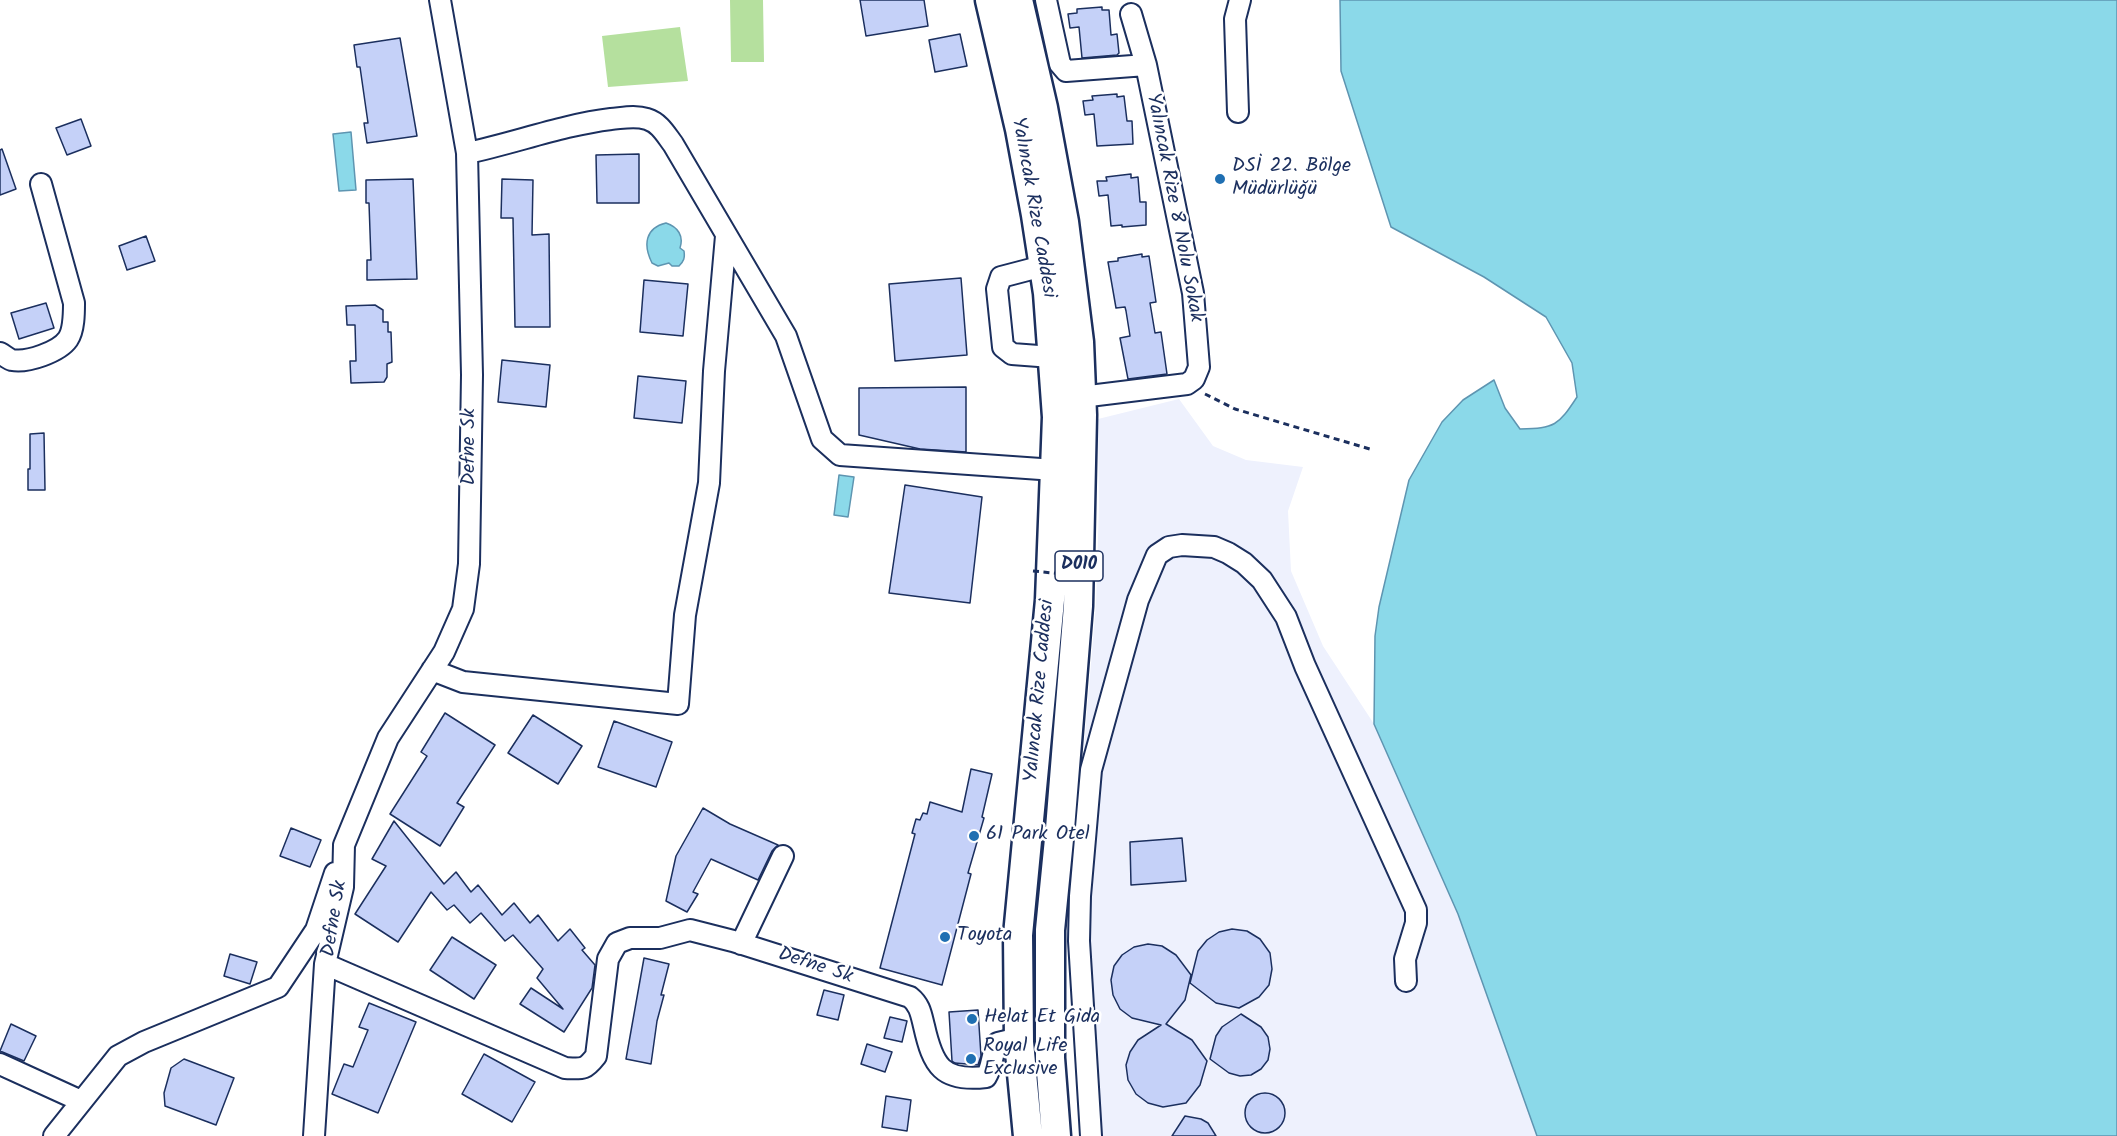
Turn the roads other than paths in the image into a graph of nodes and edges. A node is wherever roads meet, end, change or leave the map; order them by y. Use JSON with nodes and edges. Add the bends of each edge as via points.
{"nodes":[{"id":1,"x":440,"y":0,"type":"edge"},
{"id":2,"x":990,"y":0,"type":"edge"},
{"id":3,"x":1018,"y":0,"type":"edge"},
{"id":4,"x":1046,"y":0,"type":"edge"},
{"id":5,"x":1240,"y":0,"type":"edge"},
{"id":6,"x":1131,"y":14,"type":"dead end"},
{"id":7,"x":1146,"y":65,"type":"junction"},
{"id":8,"x":1238,"y":112,"type":"dead end"},
{"id":9,"x":467,"y":153,"type":"junction"},
{"id":10,"x":41,"y":184,"type":"dead end"},
{"id":11,"x":726,"y":236,"type":"junction"},
{"id":12,"x":1043,"y":266,"type":"junction"},
{"id":13,"x":0,"y":353,"type":"edge"},
{"id":14,"x":1052,"y":357,"type":"junction"},
{"id":15,"x":1081,"y":397,"type":"junction"},
{"id":16,"x":1054,"y":470,"type":"junction"},
{"id":17,"x":432,"y":670,"type":"junction"},
{"id":18,"x":344,"y":845,"type":"junction"},
{"id":19,"x":783,"y":856,"type":"dead end"},
{"id":20,"x":741,"y":944,"type":"junction"},
{"id":21,"x":325,"y":964,"type":"junction"},
{"id":22,"x":1406,"y":981,"type":"dead end"},
{"id":23,"x":1019,"y":1038,"type":"junction"},
{"id":24,"x":0,"y":1064,"type":"edge"},
{"id":25,"x":81,"y":1101,"type":"junction"},
{"id":26,"x":54,"y":1136,"type":"edge"},
{"id":27,"x":314,"y":1136,"type":"edge"},
{"id":28,"x":1028,"y":1136,"type":"edge"},
{"id":29,"x":1056,"y":1136,"type":"edge"},
{"id":30,"x":1091,"y":1136,"type":"edge"}],
"edges":[{"from":1,"to":9,"type":"street","name":"Defne Sk"},
{"from":2,"to":12,"type":"highway","name":"Yalıncak Rize Caddesi","via":[[1020,129]]},
{"from":3,"to":15,"type":"highway","name":"Yalıncak Rize Caddesi","number":"D010","via":[[1064,222],[1079,342]]},
{"from":4,"to":7,"type":"street","name":"Yalıncak Rize 8 Nolu Sokak","via":[[1060,64],[1066,71]]},
{"from":5,"to":8,"type":"street","via":[[1235,19]]},
{"from":6,"to":7,"type":"street","name":"Yalıncak Rize 8 Nolu Sokak"},
{"from":7,"to":15,"type":"street","name":"Yalıncak Rize 8 Nolu Sokak","via":[[1193,292],[1199,367],[1187,384]]},
{"from":9,"to":11,"type":"street","via":[[581,123],[648,119],[673,144]]},
{"from":9,"to":17,"type":"street","name":"Defne Sk","via":[[472,375],[469,564],[463,609]]},
{"from":10,"to":13,"type":"street","via":[[74,303],[74,317],[68,339],[52,352],[29,360],[12,360]]},
{"from":11,"to":16,"type":"street","via":[[786,336],[822,439],[840,455]]},
{"from":11,"to":17,"type":"street","via":[[709,483],[685,615],[678,704],[463,682]]},
{"from":12,"to":14,"type":"highway","name":"Yalıncak Rize Caddesi"},
{"from":12,"to":14,"type":"street","via":[[1001,277],[997,289],[1003,347],[1012,354]]},
{"from":14,"to":16,"type":"highway","name":"Yalıncak Rize Caddesi","via":[[1057,417]]},
{"from":15,"to":29,"type":"highway","name":"Yalıncak Rize Caddesi","number":"D010","via":[[1078,606],[1050,930],[1050,1058]]},
{"from":16,"to":23,"type":"highway","name":"Yalıncak Rize Caddesi","via":[[1050,600],[1018,935]]},
{"from":17,"to":18,"type":"street","name":"Defne Sk","via":[[388,738]]},
{"from":18,"to":21,"type":"street","name":"Defne Sk","via":[[343,887]]},
{"from":18,"to":25,"type":"street","via":[[316,930],[278,987],[118,1056]]},
{"from":19,"to":20,"type":"street"},
{"from":20,"to":21,"type":"street","name":"Defne Sk","via":[[690,930],[617,943],[608,959],[596,1056],[587,1068],[581,1069],[565,1068]]},
{"from":20,"to":23,"type":"street","name":"Defne Sk","via":[[910,997],[919,1004],[929,1051],[938,1067],[954,1077],[986,1077],[998,1043]]},
{"from":21,"to":27,"type":"street"},
{"from":22,"to":30,"type":"street","via":[[1405,959],[1416,910],[1286,616],[1262,580],[1228,553],[1200,545],[1169,547],[1157,555],[1138,600],[1091,770],[1079,941]]},
{"from":23,"to":28,"type":"highway","name":"Yalıncak Rize Caddesi"},
{"from":24,"to":25,"type":"street"},
{"from":25,"to":26,"type":"street"}]}
